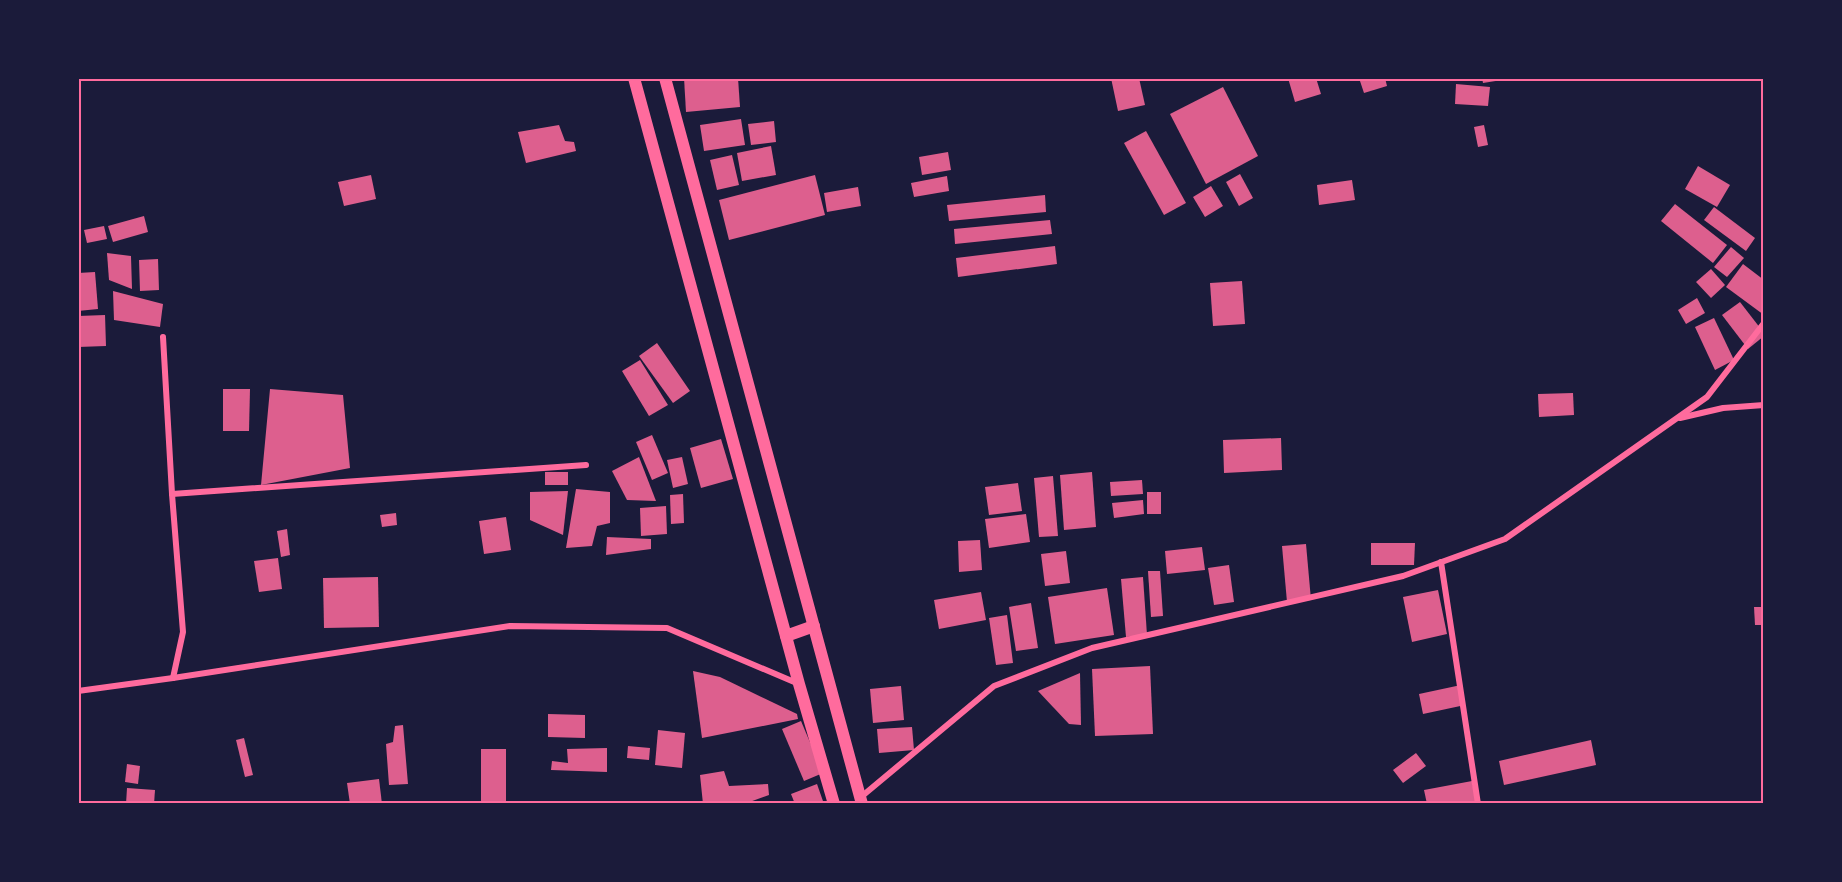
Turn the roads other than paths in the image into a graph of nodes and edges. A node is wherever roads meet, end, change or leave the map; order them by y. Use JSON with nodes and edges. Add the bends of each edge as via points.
{"nodes":[{"id":1,"x":634,"y":78,"type":"edge"},
{"id":2,"x":664,"y":78,"type":"edge"},
{"id":3,"x":1764,"y":323,"type":"edge"},
{"id":4,"x":163,"y":338,"type":"dead end"},
{"id":5,"x":1764,"y":405,"type":"edge"},
{"id":6,"x":1676,"y":419,"type":"junction"},
{"id":7,"x":586,"y":465,"type":"dead end"},
{"id":8,"x":172,"y":494,"type":"junction"},
{"id":9,"x":1441,"y":562,"type":"junction"},
{"id":10,"x":814,"y":626,"type":"junction"},
{"id":11,"x":786,"y":636,"type":"junction"},
{"id":12,"x":173,"y":678,"type":"junction"},
{"id":13,"x":799,"y":684,"type":"junction"},
{"id":14,"x":78,"y":691,"type":"edge"},
{"id":15,"x":862,"y":801,"type":"edge"},
{"id":16,"x":834,"y":804,"type":"edge"},
{"id":17,"x":1478,"y":804,"type":"edge"}],
"edges":[{"from":1,"to":11,"type":"main road"},
{"from":2,"to":10,"type":"main road"},
{"from":3,"to":6,"type":"street","via":[[1707,397]]},
{"from":4,"to":8,"type":"street"},
{"from":5,"to":6,"type":"street","via":[[1723,408]]},
{"from":6,"to":9,"type":"street","via":[[1505,539]]},
{"from":7,"to":8,"type":"street"},
{"from":8,"to":12,"type":"street","via":[[183,632]]},
{"from":9,"to":15,"type":"street","via":[[1403,576],[1092,648],[994,686]]},
{"from":9,"to":17,"type":"street"},
{"from":10,"to":11,"type":"main road"},
{"from":10,"to":15,"type":"main road"},
{"from":11,"to":13,"type":"main road"},
{"from":12,"to":13,"type":"street","via":[[510,626],[667,628]]},
{"from":12,"to":14,"type":"street"},
{"from":13,"to":16,"type":"main road"}]}
